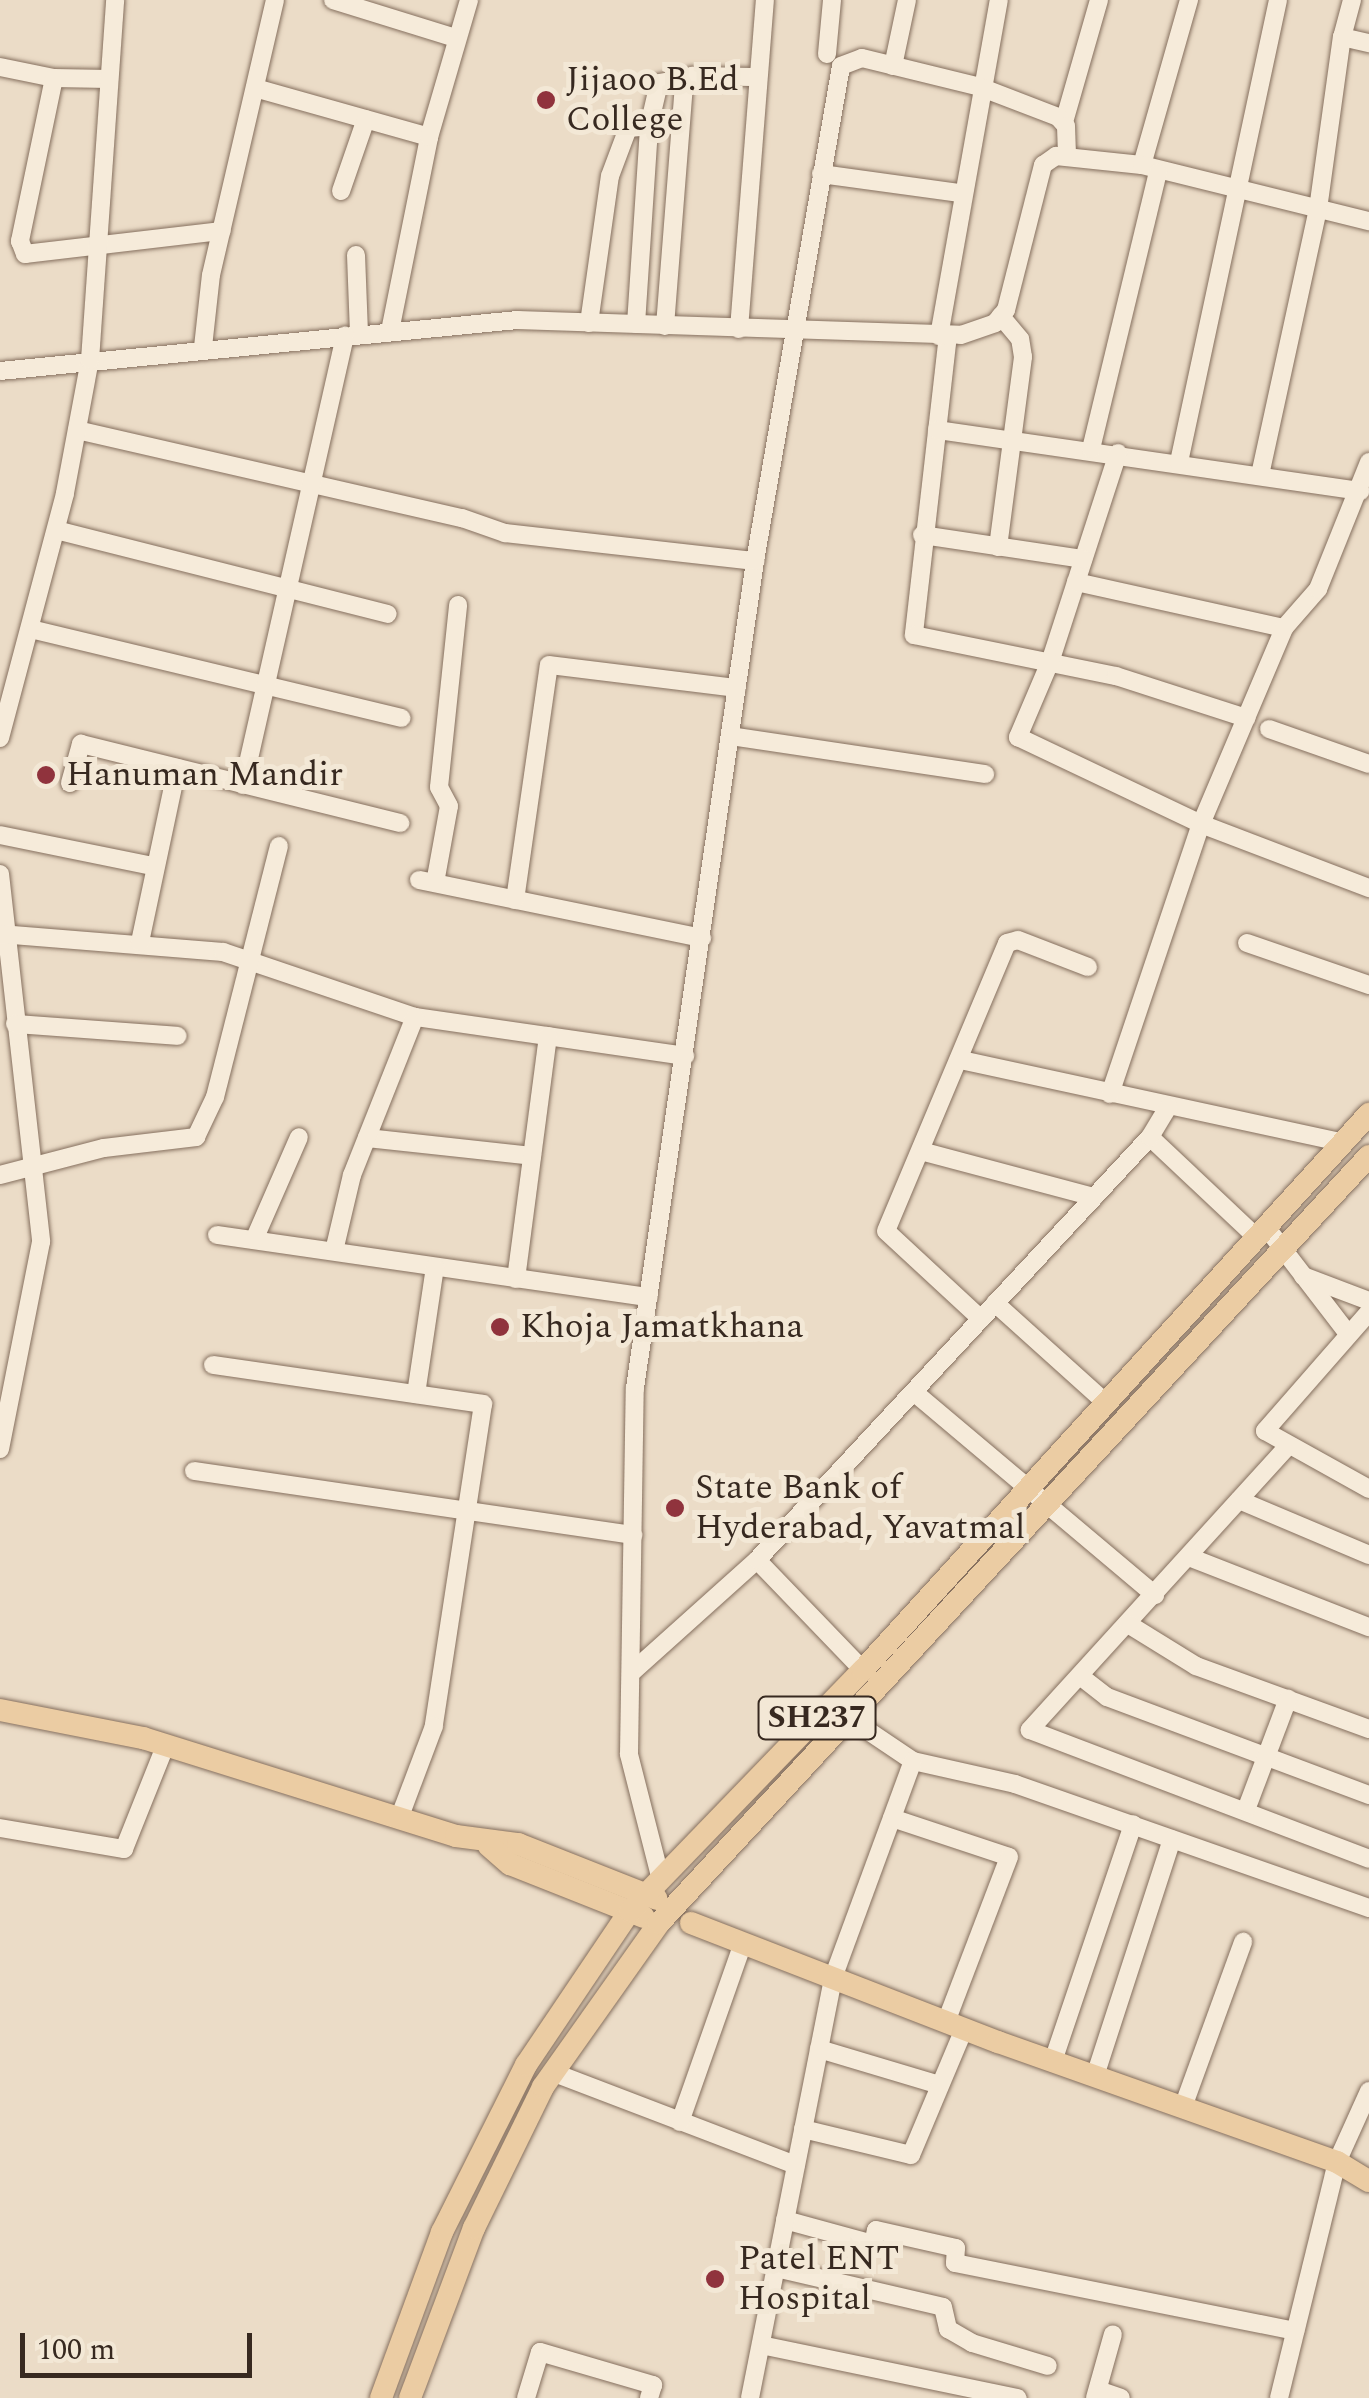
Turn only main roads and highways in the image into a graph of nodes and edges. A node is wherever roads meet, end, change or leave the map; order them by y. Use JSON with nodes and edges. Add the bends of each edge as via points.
{"nodes":[{"id":1,"x":1369,"y":1114,"type":"edge"},
{"id":2,"x":1366,"y":1166,"type":"edge"},
{"id":3,"x":0,"y":1710,"type":"edge"},
{"id":4,"x":645,"y":1894,"type":"junction"},
{"id":5,"x":666,"y":1914,"type":"junction"},
{"id":6,"x":690,"y":1923,"type":"road end"},
{"id":7,"x":1369,"y":2181,"type":"edge"},
{"id":8,"x":381,"y":2398,"type":"edge"},
{"id":9,"x":410,"y":2398,"type":"edge"}],
"edges":[{"from":1,"to":4,"type":"main road","number":"SH237","via":[[863,1670]]},
{"from":2,"to":5,"type":"main road","number":"SH237","via":[[1290,1265],[1048,1503]]},
{"from":3,"to":4,"type":"main road","via":[[166,1744],[490,1846],[510,1864]]},
{"from":4,"to":5,"type":"main road"},
{"from":4,"to":8,"type":"main road","number":"SH237","via":[[526,2065],[442,2232]]},
{"from":5,"to":9,"type":"main road","number":"SH237","via":[[552,2072],[474,2228]]},
{"from":6,"to":7,"type":"main road","via":[[1337,2162]]}]}
